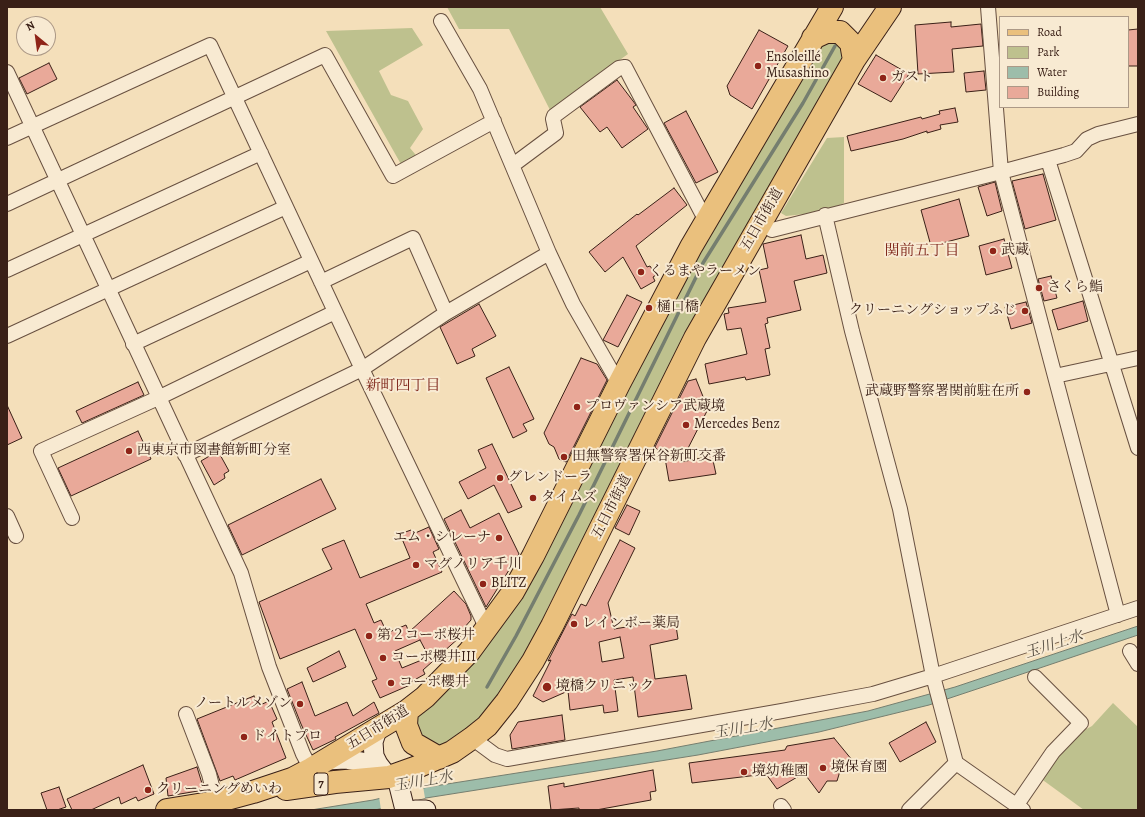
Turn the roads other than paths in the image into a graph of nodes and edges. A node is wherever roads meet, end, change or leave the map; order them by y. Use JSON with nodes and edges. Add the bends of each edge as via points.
{"nodes":[{"id":1,"x":890,"y":7,"type":"edge"},
{"id":2,"x":988,"y":7,"type":"edge"},
{"id":3,"x":833,"y":9,"type":"edge"},
{"id":4,"x":441,"y":21,"type":"dead end"},
{"id":5,"x":813,"y":38,"type":"junction"},
{"id":6,"x":854,"y":60,"type":"junction"},
{"id":7,"x":7,"y":72,"type":"edge"},
{"id":8,"x":235,"y":98,"type":"junction"},
{"id":9,"x":494,"y":121,"type":"junction"},
{"id":10,"x":1138,"y":124,"type":"edge"},
{"id":11,"x":32,"y":126,"type":"junction"},
{"id":12,"x":7,"y":138,"type":"edge"},
{"id":13,"x":260,"y":153,"type":"junction"},
{"id":14,"x":1048,"y":160,"type":"junction"},
{"id":15,"x":512,"y":165,"type":"junction"},
{"id":16,"x":1001,"y":172,"type":"junction"},
{"id":17,"x":58,"y":181,"type":"junction"},
{"id":18,"x":7,"y":204,"type":"edge"},
{"id":19,"x":286,"y":208,"type":"junction"},
{"id":20,"x":826,"y":215,"type":"junction"},
{"id":21,"x":706,"y":221,"type":"junction"},
{"id":22,"x":760,"y":223,"type":"junction"},
{"id":23,"x":83,"y":235,"type":"junction"},
{"id":24,"x":549,"y":253,"type":"junction"},
{"id":25,"x":311,"y":260,"type":"junction"},
{"id":26,"x":7,"y":270,"type":"edge"},
{"id":27,"x":321,"y":282,"type":"junction"},
{"id":28,"x":108,"y":289,"type":"junction"},
{"id":29,"x":335,"y":312,"type":"junction"},
{"id":30,"x":446,"y":313,"type":"junction"},
{"id":31,"x":7,"y":336,"type":"edge"},
{"id":32,"x":133,"y":344,"type":"junction"},
{"id":33,"x":1138,"y":358,"type":"edge"},
{"id":34,"x":1113,"y":364,"type":"junction"},
{"id":35,"x":362,"y":369,"type":"junction"},
{"id":36,"x":1056,"y":376,"type":"junction"},
{"id":37,"x":618,"y":384,"type":"junction"},
{"id":38,"x":158,"y":398,"type":"junction"},
{"id":39,"x":1138,"y":448,"type":"edge"},
{"id":40,"x":185,"y":455,"type":"junction"},
{"id":41,"x":7,"y":516,"type":"edge"},
{"id":42,"x":72,"y":518,"type":"dead end"},
{"id":43,"x":16,"y":536,"type":"dead end"},
{"id":44,"x":1138,"y":608,"type":"edge"},
{"id":45,"x":1118,"y":615,"type":"junction"},
{"id":46,"x":487,"y":629,"type":"junction"},
{"id":47,"x":1130,"y":651,"type":"dead end"},
{"id":48,"x":1138,"y":664,"type":"edge"},
{"id":49,"x":1035,"y":677,"type":"dead end"},
{"id":50,"x":934,"y":681,"type":"junction"},
{"id":51,"x":407,"y":711,"type":"junction"},
{"id":52,"x":186,"y":714,"type":"dead end"},
{"id":53,"x":377,"y":730,"type":"junction"},
{"id":54,"x":472,"y":738,"type":"junction"},
{"id":55,"x":439,"y":758,"type":"junction"},
{"id":56,"x":956,"y":763,"type":"junction"},
{"id":57,"x":319,"y":765,"type":"junction"},
{"id":58,"x":393,"y":780,"type":"junction"},
{"id":59,"x":253,"y":792,"type":"junction"},
{"id":60,"x":216,"y":802,"type":"junction"},
{"id":61,"x":1013,"y":807,"type":"edge"},
{"id":62,"x":408,"y":809,"type":"edge"},
{"id":63,"x":167,"y":810,"type":"edge"},
{"id":64,"x":426,"y":810,"type":"edge"},
{"id":65,"x":908,"y":810,"type":"edge"}],
"edges":[{"from":1,"to":6,"type":"main road","name":"五日市街道","number":"7"},
{"from":2,"to":16,"type":"street"},
{"from":3,"to":5,"type":"main road","name":"五日市街道","number":"7"},
{"from":4,"to":9,"type":"street","via":[[480,89]]},
{"from":5,"to":6,"type":"main road","via":[[826,32],[840,32],[850,43]]},
{"from":5,"to":21,"type":"main road","name":"五日市街道","number":"7"},
{"from":6,"to":22,"type":"main road","name":"五日市街道","number":"7"},
{"from":7,"to":11,"type":"street"},
{"from":8,"to":9,"type":"street","via":[[325,55],[393,176]]},
{"from":8,"to":11,"type":"street","via":[[210,45]]},
{"from":8,"to":13,"type":"street"},
{"from":8,"to":17,"type":"street"},
{"from":9,"to":15,"type":"street"},
{"from":10,"to":14,"type":"street","via":[[1098,134],[1087,139],[1076,151]]},
{"from":11,"to":12,"type":"street"},
{"from":11,"to":17,"type":"street"},
{"from":13,"to":19,"type":"street"},
{"from":13,"to":23,"type":"street"},
{"from":14,"to":16,"type":"street"},
{"from":14,"to":34,"type":"street"},
{"from":15,"to":21,"type":"street","via":[[556,133],[554,116],[619,68],[625,67]]},
{"from":15,"to":24,"type":"street"},
{"from":16,"to":20,"type":"street"},
{"from":16,"to":36,"type":"street"},
{"from":17,"to":18,"type":"street"},
{"from":17,"to":23,"type":"street"},
{"from":19,"to":25,"type":"street"},
{"from":19,"to":28,"type":"street"},
{"from":20,"to":22,"type":"street","via":[[772,230]]},
{"from":20,"to":50,"type":"street","via":[[852,331],[900,509]]},
{"from":21,"to":37,"type":"main road","name":"五日市街道","number":"7"},
{"from":22,"to":54,"type":"main road","name":"五日市街道","number":"7","via":[[695,338],[533,661],[488,726]]},
{"from":23,"to":26,"type":"street"},
{"from":23,"to":28,"type":"street"},
{"from":24,"to":30,"type":"street"},
{"from":24,"to":37,"type":"street","via":[[573,304]]},
{"from":25,"to":27,"type":"street"},
{"from":25,"to":32,"type":"street"},
{"from":27,"to":29,"type":"street"},
{"from":27,"to":30,"type":"street","via":[[413,238]]},
{"from":28,"to":31,"type":"street"},
{"from":28,"to":32,"type":"street"},
{"from":29,"to":35,"type":"street"},
{"from":29,"to":38,"type":"street"},
{"from":30,"to":35,"type":"street"},
{"from":32,"to":38,"type":"street"},
{"from":33,"to":34,"type":"street"},
{"from":34,"to":36,"type":"street"},
{"from":34,"to":39,"type":"street"},
{"from":35,"to":40,"type":"street"},
{"from":35,"to":46,"type":"street"},
{"from":36,"to":45,"type":"street"},
{"from":37,"to":46,"type":"main road","name":"五日市街道","number":"7","via":[[533,556]]},
{"from":38,"to":40,"type":"street"},
{"from":38,"to":42,"type":"street","via":[[41,451]]},
{"from":40,"to":57,"type":"street","via":[[241,573],[269,667],[303,754]]},
{"from":41,"to":43,"type":"street"},
{"from":44,"to":45,"type":"street"},
{"from":45,"to":50,"type":"street"},
{"from":46,"to":51,"type":"main road","name":"五日市街道","number":"7","via":[[448,674]]},
{"from":47,"to":48,"type":"street"},
{"from":49,"to":61,"type":"street","via":[[1081,724],[1053,752]]},
{"from":50,"to":54,"type":"street","via":[[782,712],[507,759],[495,755]]},
{"from":50,"to":56,"type":"street"},
{"from":51,"to":53,"type":"main road","name":"五日市街道","number":"7"},
{"from":51,"to":55,"type":"main road","via":[[406,725],[413,743]]},
{"from":52,"to":60,"type":"street","via":[[209,774]]},
{"from":53,"to":57,"type":"main road","name":"五日市街道","number":"7"},
{"from":53,"to":58,"type":"main road","via":[[373,742],[374,756]]},
{"from":54,"to":55,"type":"main road","name":"五日市街道","number":"7"},
{"from":55,"to":58,"type":"main road","name":"五日市街道","number":"7"},
{"from":56,"to":61,"type":"street"},
{"from":56,"to":65,"type":"street"},
{"from":57,"to":58,"type":"main road","via":[[345,759],[362,762]]},
{"from":57,"to":59,"type":"main road","name":"五日市街道","number":"7","via":[[292,779]]},
{"from":58,"to":59,"type":"main road","name":"五日市街道","number":"7","via":[[335,782]]},
{"from":58,"to":62,"type":"main road"},
{"from":59,"to":60,"type":"main road","name":"五日市街道","number":"7"},
{"from":60,"to":63,"type":"main road","name":"五日市街道","number":"7"},
{"from":62,"to":64,"type":"main road"}]}
